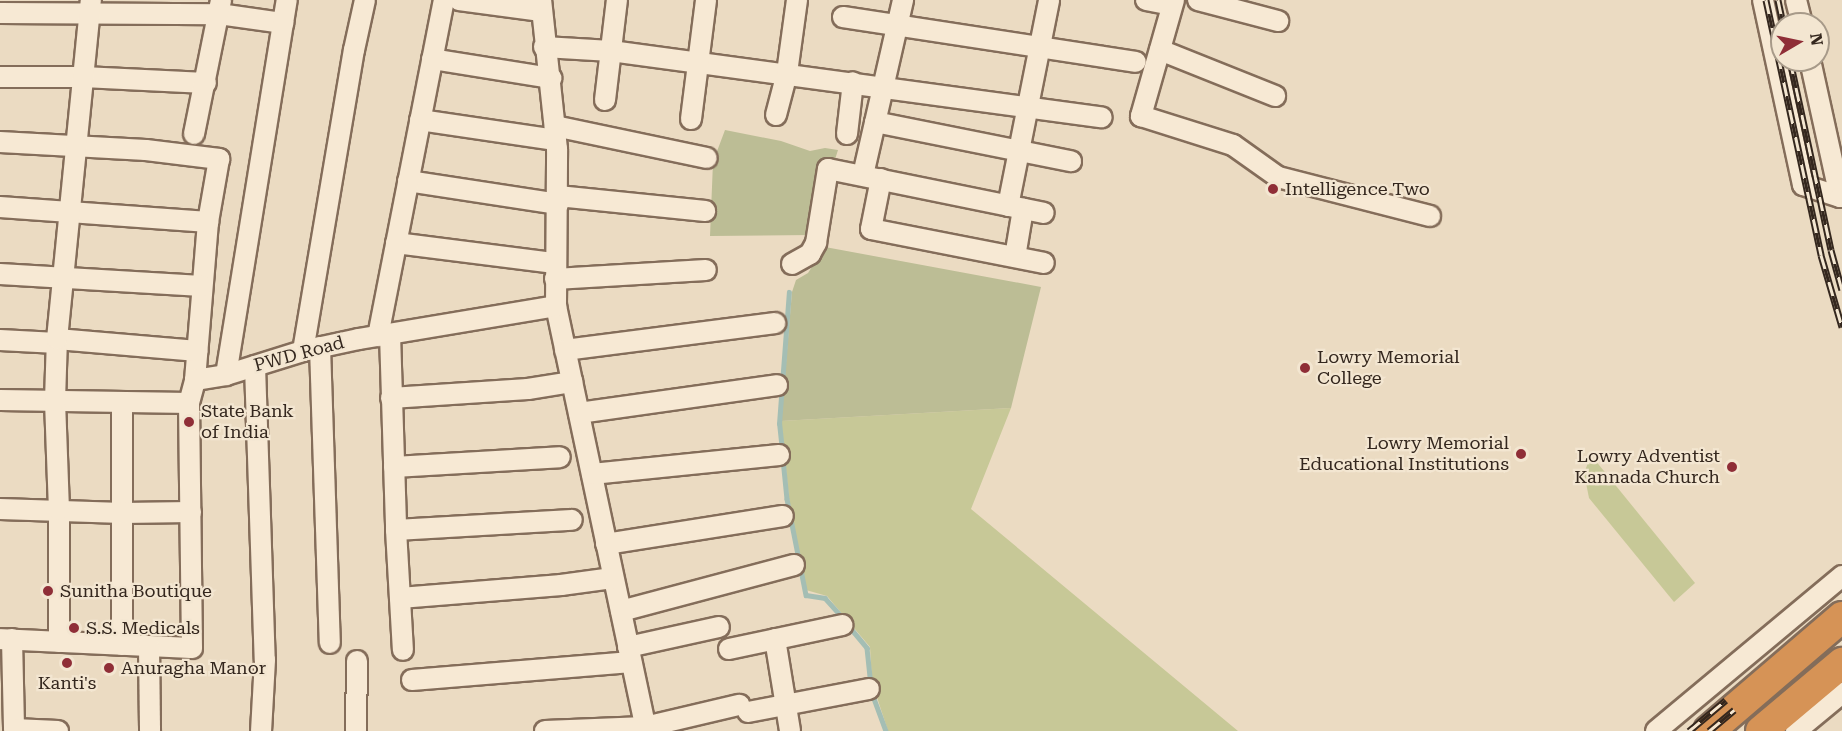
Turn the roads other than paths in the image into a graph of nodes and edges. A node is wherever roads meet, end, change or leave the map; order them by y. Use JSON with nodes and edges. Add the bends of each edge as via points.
{"nodes":[{"id":1,"x":287,"y":0,"type":"edge"},
{"id":2,"x":365,"y":0,"type":"edge"},
{"id":3,"x":444,"y":0,"type":"edge"},
{"id":4,"x":459,"y":0,"type":"edge"},
{"id":5,"x":617,"y":0,"type":"edge"},
{"id":6,"x":706,"y":0,"type":"edge"},
{"id":7,"x":797,"y":0,"type":"edge"},
{"id":8,"x":903,"y":0,"type":"edge"},
{"id":9,"x":1049,"y":0,"type":"edge"},
{"id":10,"x":1146,"y":0,"type":"edge"},
{"id":11,"x":1198,"y":0,"type":"edge"},
{"id":12,"x":1763,"y":0,"type":"edge"},
{"id":13,"x":1173,"y":3,"type":"edge"},
{"id":14,"x":542,"y":5,"type":"edge"},
{"id":15,"x":90,"y":7,"type":"edge"},
{"id":16,"x":220,"y":7,"type":"edge"},
{"id":17,"x":0,"y":12,"type":"edge"},
{"id":18,"x":843,"y":17,"type":"dead end"},
{"id":19,"x":1278,"y":21,"type":"dead end"},
{"id":20,"x":283,"y":23,"type":"junction"},
{"id":21,"x":898,"y":24,"type":"junction"},
{"id":22,"x":1040,"y":46,"type":"junction"},
{"id":23,"x":544,"y":47,"type":"junction"},
{"id":24,"x":1160,"y":50,"type":"junction"},
{"id":25,"x":612,"y":51,"type":"junction"},
{"id":26,"x":432,"y":59,"type":"junction"},
{"id":27,"x":1136,"y":62,"type":"dead end"},
{"id":28,"x":699,"y":63,"type":"junction"},
{"id":29,"x":1813,"y":72,"type":"edge"},
{"id":30,"x":788,"y":74,"type":"junction"},
{"id":31,"x":0,"y":77,"type":"edge"},
{"id":32,"x":83,"y":77,"type":"junction"},
{"id":33,"x":551,"y":78,"type":"junction"},
{"id":34,"x":853,"y":82,"type":"junction"},
{"id":35,"x":206,"y":83,"type":"junction"},
{"id":36,"x":884,"y":86,"type":"junction"},
{"id":37,"x":1275,"y":96,"type":"dead end"},
{"id":38,"x":605,"y":100,"type":"dead end"},
{"id":39,"x":1028,"y":106,"type":"junction"},
{"id":40,"x":776,"y":115,"type":"dead end"},
{"id":41,"x":1102,"y":117,"type":"dead end"},
{"id":42,"x":691,"y":119,"type":"dead end"},
{"id":43,"x":420,"y":120,"type":"junction"},
{"id":44,"x":875,"y":122,"type":"junction"},
{"id":45,"x":556,"y":133,"type":"junction"},
{"id":46,"x":194,"y":134,"type":"dead end"},
{"id":47,"x":847,"y":134,"type":"dead end"},
{"id":48,"x":0,"y":142,"type":"edge"},
{"id":49,"x":77,"y":146,"type":"junction"},
{"id":50,"x":1019,"y":151,"type":"junction"},
{"id":51,"x":707,"y":158,"type":"dead end"},
{"id":52,"x":1071,"y":161,"type":"dead end"},
{"id":53,"x":872,"y":177,"type":"junction"},
{"id":54,"x":408,"y":181,"type":"junction"},
{"id":55,"x":1841,"y":197,"type":"edge"},
{"id":56,"x":558,"y":200,"type":"junction"},
{"id":57,"x":0,"y":207,"type":"edge"},
{"id":58,"x":1015,"y":207,"type":"junction"},
{"id":59,"x":69,"y":210,"type":"junction"},
{"id":60,"x":705,"y":211,"type":"dead end"},
{"id":61,"x":1044,"y":213,"type":"dead end"},
{"id":62,"x":1430,"y":216,"type":"dead end"},
{"id":63,"x":208,"y":222,"type":"junction"},
{"id":64,"x":396,"y":243,"type":"junction"},
{"id":65,"x":1015,"y":258,"type":"junction"},
{"id":66,"x":1044,"y":263,"type":"dead end"},
{"id":67,"x":792,"y":264,"type":"dead end"},
{"id":68,"x":706,"y":270,"type":"dead end"},
{"id":69,"x":555,"y":271,"type":"junction"},
{"id":70,"x":0,"y":274,"type":"edge"},
{"id":71,"x":63,"y":277,"type":"junction"},
{"id":72,"x":202,"y":286,"type":"junction"},
{"id":73,"x":556,"y":306,"type":"junction"},
{"id":74,"x":775,"y":323,"type":"dead end"},
{"id":75,"x":384,"y":335,"type":"junction"},
{"id":76,"x":0,"y":340,"type":"edge"},
{"id":77,"x":57,"y":341,"type":"junction"},
{"id":78,"x":311,"y":349,"type":"junction"},
{"id":79,"x":566,"y":350,"type":"junction"},
{"id":80,"x":197,"y":351,"type":"junction"},
{"id":81,"x":255,"y":366,"type":"junction"},
{"id":82,"x":226,"y":375,"type":"junction"},
{"id":83,"x":195,"y":380,"type":"junction"},
{"id":84,"x":572,"y":382,"type":"junction"},
{"id":85,"x":777,"y":385,"type":"dead end"},
{"id":86,"x":391,"y":398,"type":"junction"},
{"id":87,"x":0,"y":400,"type":"edge"},
{"id":88,"x":55,"y":400,"type":"junction"},
{"id":89,"x":122,"y":402,"type":"junction"},
{"id":90,"x":189,"y":403,"type":"junction"},
{"id":91,"x":579,"y":413,"type":"junction"},
{"id":92,"x":779,"y":455,"type":"dead end"},
{"id":93,"x":560,"y":457,"type":"dead end"},
{"id":94,"x":394,"y":467,"type":"junction"},
{"id":95,"x":592,"y":474,"type":"junction"},
{"id":96,"x":0,"y":509,"type":"edge"},
{"id":97,"x":59,"y":510,"type":"junction"},
{"id":98,"x":191,"y":512,"type":"junction"},
{"id":99,"x":123,"y":513,"type":"junction"},
{"id":100,"x":783,"y":516,"type":"dead end"},
{"id":101,"x":572,"y":520,"type":"dead end"},
{"id":102,"x":396,"y":530,"type":"junction"},
{"id":103,"x":606,"y":544,"type":"junction"},
{"id":104,"x":794,"y":565,"type":"dead end"},
{"id":105,"x":1842,"y":576,"type":"edge"},
{"id":106,"x":613,"y":578,"type":"junction"},
{"id":107,"x":399,"y":598,"type":"junction"},
{"id":108,"x":621,"y":611,"type":"junction"},
{"id":109,"x":1842,"y":617,"type":"edge"},
{"id":110,"x":843,"y":625,"type":"dead end"},
{"id":111,"x":719,"y":627,"type":"dead end"},
{"id":112,"x":6,"y":639,"type":"edge"},
{"id":113,"x":775,"y":639,"type":"junction"},
{"id":114,"x":59,"y":642,"type":"junction"},
{"id":115,"x":330,"y":643,"type":"dead end"},
{"id":116,"x":123,"y":645,"type":"junction"},
{"id":117,"x":149,"y":646,"type":"junction"},
{"id":118,"x":729,"y":649,"type":"dead end"},
{"id":119,"x":403,"y":650,"type":"dead end"},
{"id":120,"x":630,"y":655,"type":"junction"},
{"id":121,"x":357,"y":661,"type":"dead end"},
{"id":122,"x":1842,"y":663,"type":"edge"},
{"id":123,"x":412,"y":680,"type":"dead end"},
{"id":124,"x":869,"y":689,"type":"dead end"},
{"id":125,"x":1842,"y":693,"type":"edge"},
{"id":126,"x":787,"y":705,"type":"junction"},
{"id":127,"x":645,"y":729,"type":"edge"},
{"id":128,"x":58,"y":731,"type":"edge"},
{"id":129,"x":150,"y":731,"type":"edge"},
{"id":130,"x":261,"y":731,"type":"edge"},
{"id":131,"x":356,"y":731,"type":"edge"},
{"id":132,"x":545,"y":731,"type":"edge"},
{"id":133,"x":790,"y":731,"type":"edge"},
{"id":134,"x":1656,"y":731,"type":"edge"},
{"id":135,"x":1709,"y":731,"type":"edge"},
{"id":136,"x":1761,"y":731,"type":"edge"},
{"id":137,"x":1796,"y":731,"type":"edge"}],
"edges":[{"from":1,"to":20,"type":"street"},
{"from":2,"to":78,"type":"street","via":[[354,50]]},
{"from":3,"to":26,"type":"street"},
{"from":4,"to":14,"type":"street"},
{"from":5,"to":25,"type":"street"},
{"from":6,"to":28,"type":"street"},
{"from":7,"to":30,"type":"street"},
{"from":8,"to":21,"type":"street"},
{"from":9,"to":22,"type":"street"},
{"from":10,"to":13,"type":"street"},
{"from":11,"to":19,"type":"street"},
{"from":12,"to":55,"type":"street","via":[[1803,185]]},
{"from":13,"to":24,"type":"street"},
{"from":14,"to":23,"type":"street"},
{"from":15,"to":16,"type":"street"},
{"from":15,"to":17,"type":"street"},
{"from":15,"to":32,"type":"street"},
{"from":16,"to":20,"type":"street"},
{"from":16,"to":35,"type":"street"},
{"from":18,"to":21,"type":"street"},
{"from":20,"to":82,"type":"street"},
{"from":21,"to":22,"type":"street"},
{"from":21,"to":36,"type":"street"},
{"from":22,"to":27,"type":"street"},
{"from":22,"to":39,"type":"street"},
{"from":23,"to":25,"type":"street"},
{"from":23,"to":33,"type":"street"},
{"from":24,"to":37,"type":"street"},
{"from":24,"to":62,"type":"street","via":[[1141,116],[1233,145],[1278,177]]},
{"from":25,"to":28,"type":"street"},
{"from":25,"to":38,"type":"street"},
{"from":26,"to":33,"type":"street"},
{"from":26,"to":43,"type":"street"},
{"from":28,"to":30,"type":"street"},
{"from":28,"to":42,"type":"street"},
{"from":29,"to":55,"type":"street"},
{"from":30,"to":34,"type":"street"},
{"from":30,"to":40,"type":"street"},
{"from":31,"to":32,"type":"street"},
{"from":32,"to":35,"type":"street"},
{"from":32,"to":49,"type":"street"},
{"from":33,"to":45,"type":"street"},
{"from":34,"to":36,"type":"street"},
{"from":34,"to":47,"type":"street"},
{"from":35,"to":46,"type":"street"},
{"from":36,"to":39,"type":"street"},
{"from":36,"to":44,"type":"street"},
{"from":39,"to":41,"type":"street"},
{"from":39,"to":50,"type":"street"},
{"from":43,"to":45,"type":"street"},
{"from":43,"to":54,"type":"street"},
{"from":44,"to":50,"type":"street"},
{"from":44,"to":53,"type":"street"},
{"from":45,"to":51,"type":"street"},
{"from":45,"to":56,"type":"street"},
{"from":48,"to":49,"type":"street"},
{"from":49,"to":59,"type":"street"},
{"from":49,"to":63,"type":"street","via":[[219,159]]},
{"from":50,"to":52,"type":"street"},
{"from":50,"to":58,"type":"street"},
{"from":53,"to":58,"type":"street"},
{"from":53,"to":65,"type":"street","via":[[871,229]]},
{"from":53,"to":67,"type":"street","via":[[828,169],[816,243],[810,254]]},
{"from":54,"to":56,"type":"street"},
{"from":54,"to":64,"type":"street"},
{"from":56,"to":60,"type":"street"},
{"from":56,"to":69,"type":"street"},
{"from":57,"to":59,"type":"street"},
{"from":58,"to":61,"type":"street"},
{"from":58,"to":65,"type":"street"},
{"from":59,"to":63,"type":"street"},
{"from":59,"to":71,"type":"street"},
{"from":63,"to":72,"type":"street"},
{"from":64,"to":69,"type":"street"},
{"from":64,"to":75,"type":"street"},
{"from":65,"to":66,"type":"street"},
{"from":68,"to":69,"type":"street"},
{"from":69,"to":73,"type":"street"},
{"from":70,"to":71,"type":"street"},
{"from":71,"to":72,"type":"street"},
{"from":71,"to":77,"type":"street"},
{"from":72,"to":80,"type":"street"},
{"from":73,"to":75,"type":"street","name":"PWD Road"},
{"from":73,"to":79,"type":"street"},
{"from":74,"to":79,"type":"street"},
{"from":75,"to":78,"type":"street","name":"PWD Road"},
{"from":75,"to":86,"type":"street"},
{"from":76,"to":77,"type":"street"},
{"from":77,"to":80,"type":"street"},
{"from":77,"to":88,"type":"street"},
{"from":78,"to":81,"type":"street","name":"PWD Road"},
{"from":78,"to":115,"type":"street"},
{"from":79,"to":84,"type":"street"},
{"from":80,"to":83,"type":"street"},
{"from":81,"to":82,"type":"street","name":"PWD Road"},
{"from":81,"to":130,"type":"street","via":[[265,660]]},
{"from":82,"to":83,"type":"street","name":"PWD Road"},
{"from":83,"to":90,"type":"street"},
{"from":84,"to":86,"type":"street","via":[[528,389]]},
{"from":84,"to":91,"type":"street"},
{"from":85,"to":91,"type":"street"},
{"from":86,"to":94,"type":"street"},
{"from":87,"to":88,"type":"street"},
{"from":88,"to":89,"type":"street"},
{"from":88,"to":97,"type":"street"},
{"from":89,"to":90,"type":"street"},
{"from":89,"to":99,"type":"street"},
{"from":90,"to":98,"type":"street"},
{"from":91,"to":95,"type":"street"},
{"from":92,"to":95,"type":"street"},
{"from":93,"to":94,"type":"street"},
{"from":94,"to":102,"type":"street"},
{"from":95,"to":103,"type":"street"},
{"from":96,"to":97,"type":"street"},
{"from":97,"to":99,"type":"street"},
{"from":97,"to":114,"type":"street"},
{"from":98,"to":99,"type":"street"},
{"from":98,"to":117,"type":"street","via":[[192,648]]},
{"from":99,"to":116,"type":"street"},
{"from":100,"to":103,"type":"street"},
{"from":101,"to":102,"type":"street"},
{"from":102,"to":107,"type":"street"},
{"from":103,"to":106,"type":"street"},
{"from":104,"to":108,"type":"street"},
{"from":105,"to":134,"type":"street"},
{"from":106,"to":107,"type":"street"},
{"from":106,"to":108,"type":"street"},
{"from":107,"to":119,"type":"street"},
{"from":108,"to":120,"type":"street"},
{"from":109,"to":135,"type":"highway"},
{"from":110,"to":113,"type":"street"},
{"from":111,"to":120,"type":"street"},
{"from":112,"to":114,"type":"street"},
{"from":112,"to":128,"type":"street","via":[[14,729]]},
{"from":113,"to":118,"type":"street"},
{"from":113,"to":126,"type":"street"},
{"from":114,"to":116,"type":"street"},
{"from":116,"to":117,"type":"street"},
{"from":117,"to":129,"type":"street"},
{"from":120,"to":123,"type":"street"},
{"from":120,"to":127,"type":"street"},
{"from":121,"to":131,"type":"street"},
{"from":122,"to":136,"type":"highway"},
{"from":124,"to":126,"type":"street"},
{"from":125,"to":137,"type":"street"},
{"from":126,"to":127,"type":"street","via":[[744,709]]},
{"from":126,"to":133,"type":"street"},
{"from":127,"to":132,"type":"street"}]}
